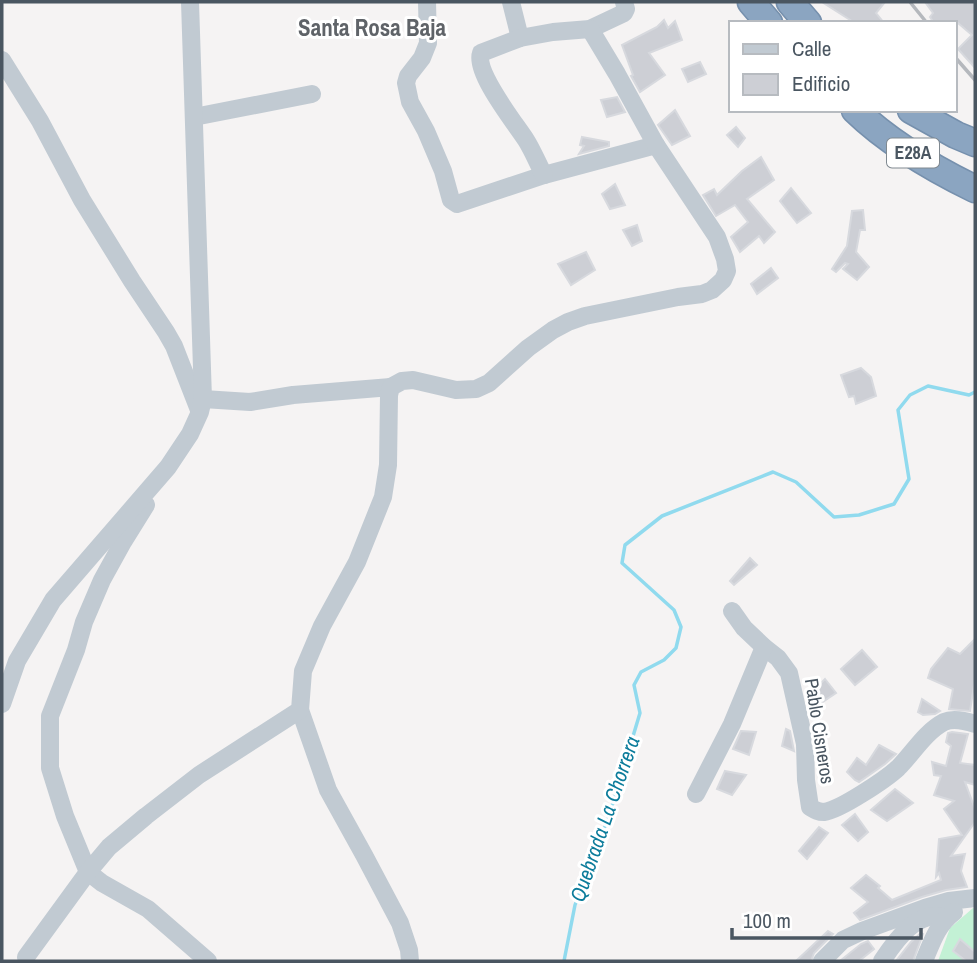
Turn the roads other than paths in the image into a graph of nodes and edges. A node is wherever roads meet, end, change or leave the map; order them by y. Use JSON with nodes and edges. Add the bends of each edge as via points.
{"nodes":[{"id":1,"x":190,"y":2,"type":"edge"},
{"id":2,"x":427,"y":2,"type":"edge"},
{"id":3,"x":511,"y":2,"type":"edge"},
{"id":4,"x":624,"y":2,"type":"edge"},
{"id":5,"x":751,"y":2,"type":"edge"},
{"id":6,"x":790,"y":2,"type":"edge"},
{"id":7,"x":767,"y":21,"type":"edge"},
{"id":8,"x":806,"y":21,"type":"edge"},
{"id":9,"x":590,"y":29,"type":"junction"},
{"id":10,"x":520,"y":38,"type":"junction"},
{"id":11,"x":2,"y":60,"type":"edge"},
{"id":12,"x":312,"y":94,"type":"dead end"},
{"id":13,"x":857,"y":112,"type":"edge"},
{"id":14,"x":915,"y":112,"type":"edge"},
{"id":15,"x":194,"y":117,"type":"junction"},
{"id":16,"x":975,"y":143,"type":"edge"},
{"id":17,"x":656,"y":145,"type":"junction"},
{"id":18,"x":544,"y":175,"type":"junction"},
{"id":19,"x":975,"y":189,"type":"edge"},
{"id":20,"x":391,"y":387,"type":"junction"},
{"id":21,"x":202,"y":406,"type":"junction"},
{"id":22,"x":168,"y":467,"type":"junction"},
{"id":23,"x":733,"y":611,"type":"dead end"},
{"id":24,"x":764,"y":648,"type":"junction"},
{"id":25,"x":2,"y":704,"type":"edge"},
{"id":26,"x":300,"y":710,"type":"junction"},
{"id":27,"x":975,"y":724,"type":"edge"},
{"id":28,"x":696,"y":794,"type":"dead end"},
{"id":29,"x":88,"y":872,"type":"junction"},
{"id":30,"x":975,"y":894,"type":"edge"},
{"id":31,"x":946,"y":918,"type":"junction"},
{"id":32,"x":26,"y":957,"type":"dead end"},
{"id":33,"x":208,"y":961,"type":"edge"},
{"id":34,"x":410,"y":961,"type":"edge"},
{"id":35,"x":822,"y":961,"type":"edge"},
{"id":36,"x":882,"y":961,"type":"edge"},
{"id":37,"x":924,"y":961,"type":"edge"}],
"edges":[{"from":1,"to":15,"type":"street"},
{"from":2,"to":18,"type":"street","via":[[428,43],[405,83],[452,200],[457,204]]},
{"from":3,"to":10,"type":"street"},
{"from":4,"to":9,"type":"street","via":[[624,13]]},
{"from":5,"to":7,"type":"highway"},
{"from":6,"to":8,"type":"highway"},
{"from":9,"to":10,"type":"street"},
{"from":9,"to":17,"type":"street"},
{"from":10,"to":18,"type":"street","via":[[481,53],[480,64]]},
{"from":11,"to":21,"type":"street","via":[[82,200],[166,332]]},
{"from":12,"to":15,"type":"street"},
{"from":13,"to":19,"type":"highway","number":"E28A","via":[[944,174]]},
{"from":14,"to":16,"type":"highway","number":"E28A"},
{"from":15,"to":21,"type":"street"},
{"from":17,"to":18,"type":"street"},
{"from":17,"to":20,"type":"street","via":[[717,237],[727,271],[723,280],[702,294],[568,322],[475,389],[456,390],[413,380]]},
{"from":20,"to":21,"type":"street"},
{"from":20,"to":26,"type":"street","via":[[383,497],[303,671]]},
{"from":21,"to":22,"type":"street"},
{"from":22,"to":25,"type":"street","via":[[53,600],[17,660]]},
{"from":22,"to":29,"type":"street","via":[[102,580],[50,716],[50,768]]},
{"from":23,"to":24,"type":"street","name":"Pablo Cisneros"},
{"from":24,"to":27,"type":"street","name":"Pablo Cisneros","via":[[789,673],[804,744],[810,807],[816,812],[828,812],[875,785],[944,722]]},
{"from":24,"to":28,"type":"street"},
{"from":26,"to":29,"type":"street","via":[[199,775],[109,847]]},
{"from":26,"to":34,"type":"street","via":[[328,790],[400,923]]},
{"from":29,"to":32,"type":"street"},
{"from":29,"to":33,"type":"street","via":[[148,909]]},
{"from":30,"to":31,"type":"street"},
{"from":30,"to":35,"type":"street","via":[[862,931],[843,940]]},
{"from":31,"to":36,"type":"street","via":[[925,919],[904,930]]},
{"from":31,"to":37,"type":"street"}]}
